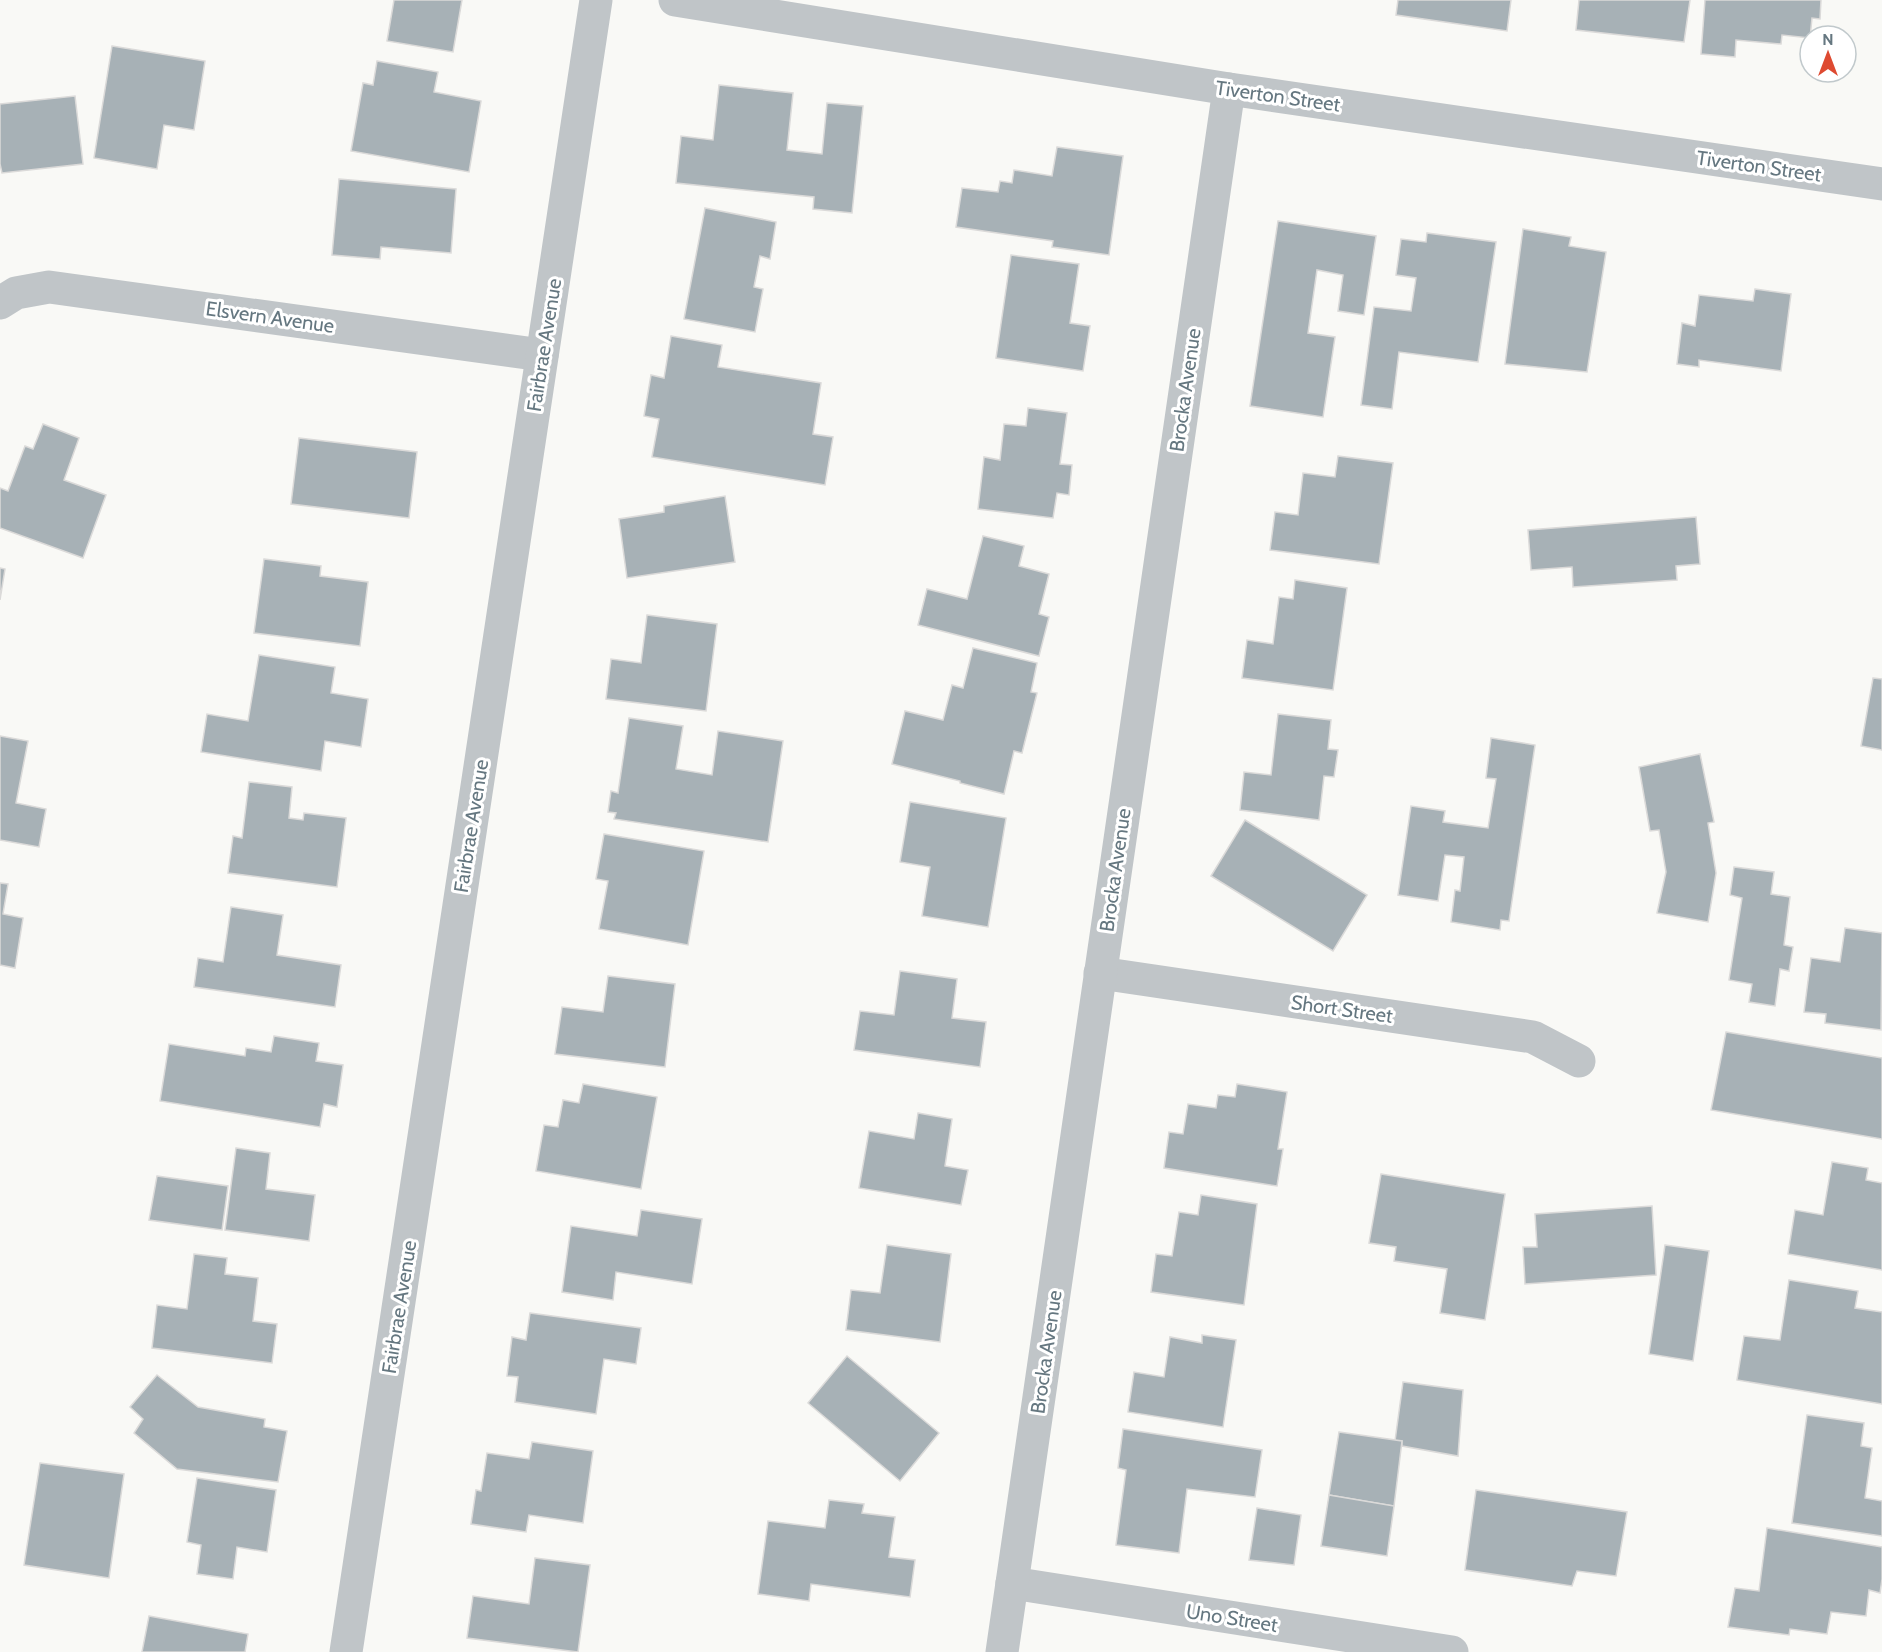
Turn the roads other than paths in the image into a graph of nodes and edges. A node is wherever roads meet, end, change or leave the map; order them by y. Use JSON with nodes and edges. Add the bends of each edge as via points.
{"nodes":[{"id":1,"x":596,"y":0,"type":"edge"},
{"id":2,"x":675,"y":0,"type":"edge"},
{"id":3,"x":1229,"y":89,"type":"junction"},
{"id":4,"x":1882,"y":184,"type":"edge"},
{"id":5,"x":0,"y":303,"type":"edge"},
{"id":6,"x":542,"y":355,"type":"junction"},
{"id":7,"x":1100,"y":973,"type":"junction"},
{"id":8,"x":1579,"y":1061,"type":"dead end"},
{"id":9,"x":1012,"y":1583,"type":"junction"},
{"id":10,"x":346,"y":1652,"type":"edge"},
{"id":11,"x":1002,"y":1652,"type":"edge"},
{"id":12,"x":1452,"y":1652,"type":"edge"}],
"edges":[{"from":1,"to":6,"type":"street","name":"Fairbrae Avenue"},
{"from":2,"to":3,"type":"street","name":"Tiverton Street"},
{"from":3,"to":4,"type":"street","name":"Tiverton Street"},
{"from":3,"to":7,"type":"street","name":"Brocka Avenue"},
{"from":5,"to":6,"type":"street","name":"Elsvern Avenue","via":[[16,293],[49,287]]},
{"from":6,"to":10,"type":"street","name":"Fairbrae Avenue"},
{"from":7,"to":8,"type":"street","name":"Short Street","via":[[1533,1037]]},
{"from":7,"to":9,"type":"street","name":"Brocka Avenue"},
{"from":9,"to":11,"type":"street","name":"Brocka Avenue"},
{"from":9,"to":12,"type":"street","name":"Uno Street"}]}
